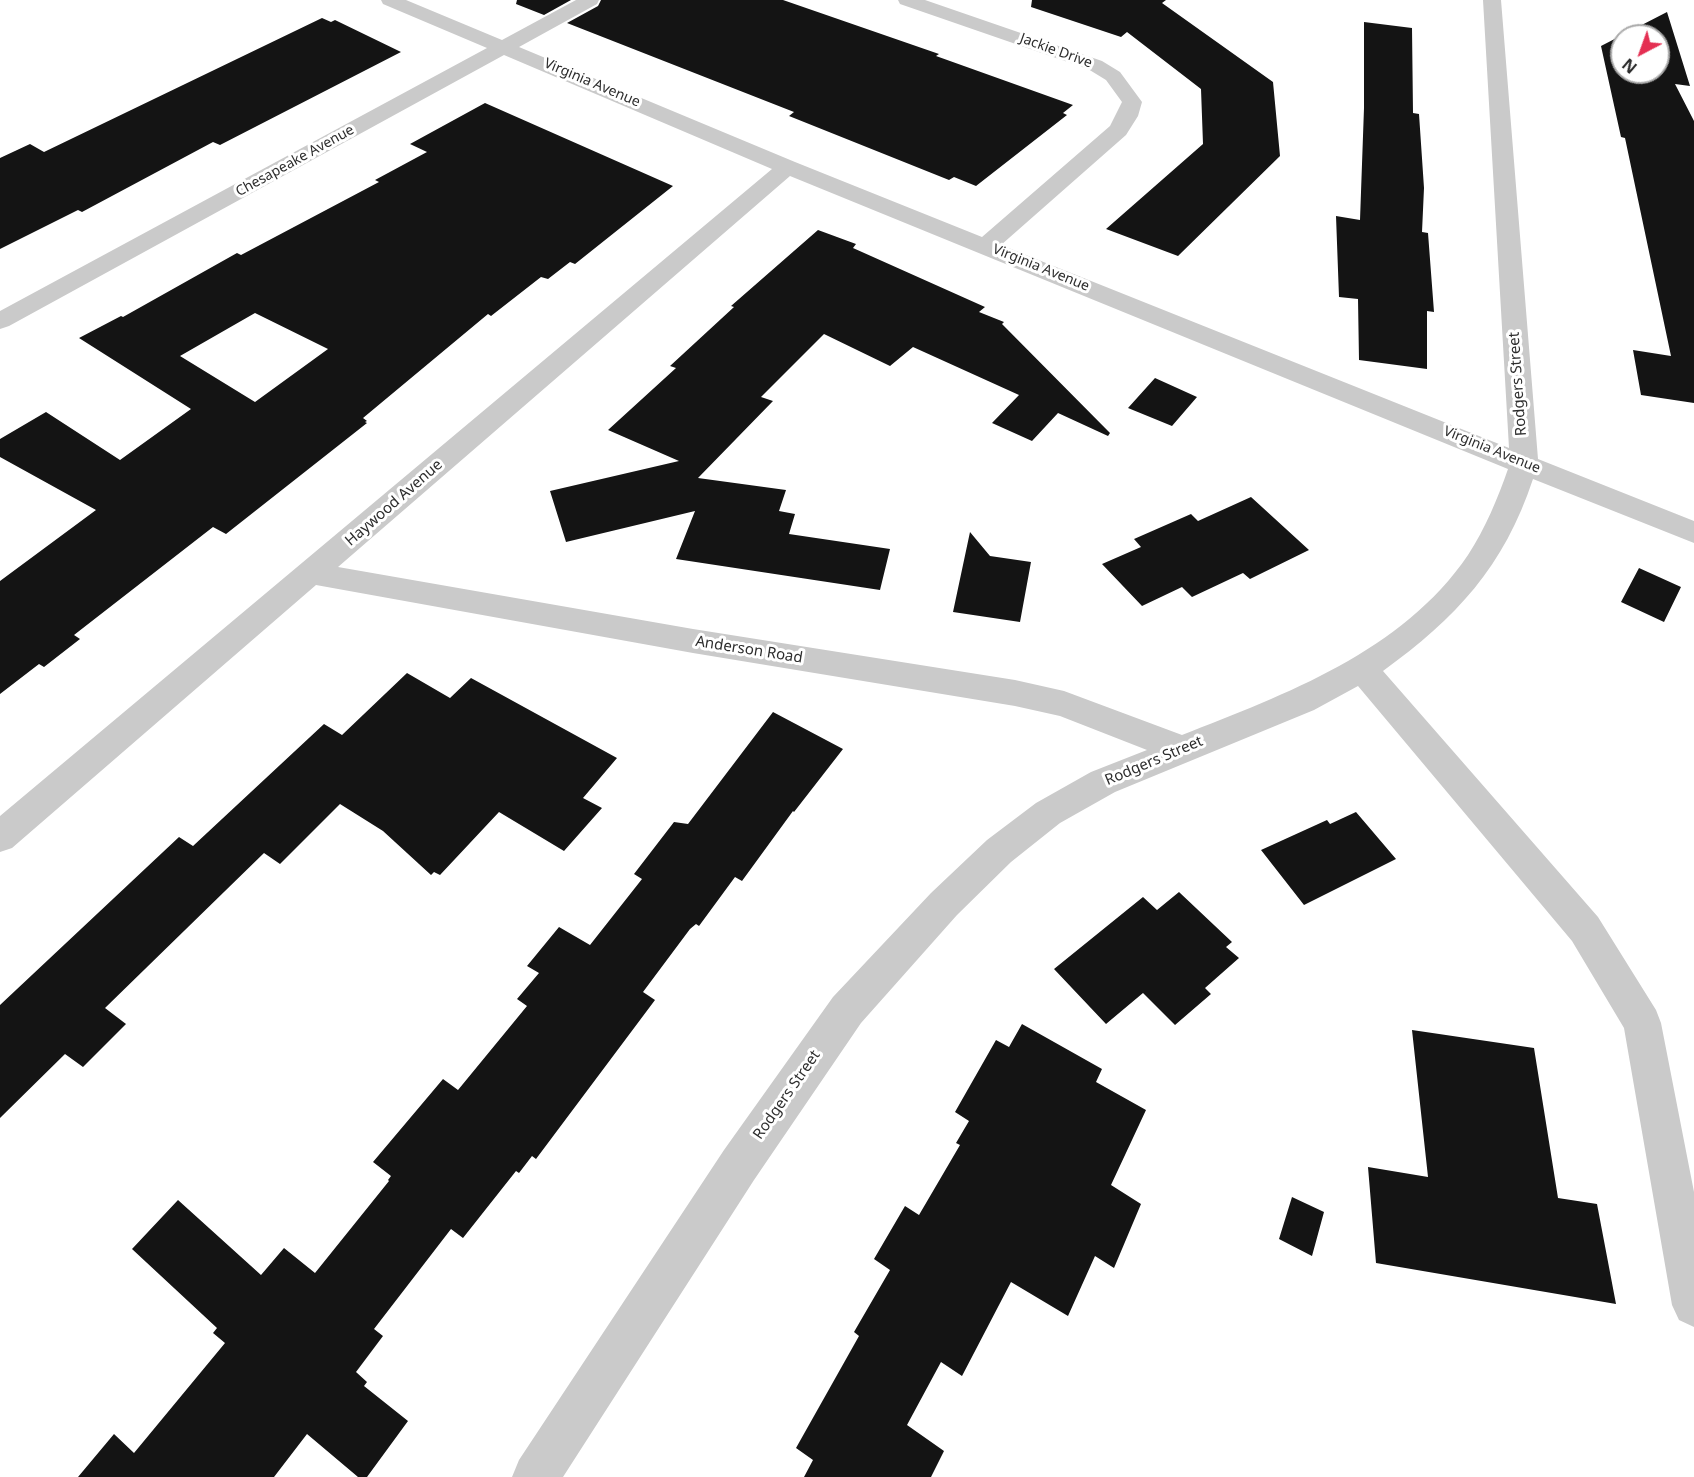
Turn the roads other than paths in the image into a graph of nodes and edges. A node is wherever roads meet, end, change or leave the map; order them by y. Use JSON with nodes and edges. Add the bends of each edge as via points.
{"nodes":[{"id":1,"x":390,"y":0,"type":"edge"},
{"id":2,"x":590,"y":0,"type":"edge"},
{"id":3,"x":907,"y":0,"type":"edge"},
{"id":4,"x":1492,"y":0,"type":"edge"},
{"id":5,"x":504,"y":46,"type":"junction"},
{"id":6,"x":788,"y":166,"type":"junction"},
{"id":7,"x":986,"y":246,"type":"junction"},
{"id":8,"x":0,"y":321,"type":"edge"},
{"id":9,"x":1524,"y":463,"type":"junction"},
{"id":10,"x":1694,"y":533,"type":"edge"},
{"id":11,"x":312,"y":573,"type":"junction"},
{"id":12,"x":1362,"y":669,"type":"junction"},
{"id":13,"x":1181,"y":749,"type":"junction"},
{"id":14,"x":0,"y":837,"type":"edge"},
{"id":15,"x":1694,"y":1305,"type":"edge"},
{"id":16,"x":536,"y":1477,"type":"edge"}],
"edges":[{"from":1,"to":5,"type":"street","name":"Virginia Avenue"},
{"from":2,"to":5,"type":"street","name":"Chesapeake Avenue"},
{"from":3,"to":7,"type":"street","name":"Jackie Drive","via":[[1095,65],[1113,76],[1132,102],[1118,130]]},
{"from":4,"to":9,"type":"street","name":"Rodgers Street"},
{"from":5,"to":6,"type":"street","name":"Virginia Avenue"},
{"from":5,"to":8,"type":"street","name":"Chesapeake Avenue"},
{"from":6,"to":7,"type":"street","name":"Virginia Avenue"},
{"from":6,"to":11,"type":"street","name":"Haywood Avenue"},
{"from":7,"to":9,"type":"street","name":"Virginia Avenue"},
{"from":9,"to":10,"type":"street","name":"Virginia Avenue"},
{"from":9,"to":12,"type":"street","name":"Rodgers Street","via":[[1512,499],[1479,562],[1450,598],[1412,633]]},
{"from":11,"to":13,"type":"street","name":"Anderson Road","via":[[1015,693],[1064,704]]},
{"from":11,"to":14,"type":"street","name":"Haywood Avenue"},
{"from":12,"to":13,"type":"street","name":"Rodgers Street","via":[[1303,701]]},
{"from":12,"to":15,"type":"street","via":[[1585,929],[1642,1023]]},
{"from":13,"to":16,"type":"street","name":"Rodgers Street","via":[[1103,782],[1040,819],[999,851],[944,904],[847,1010],[739,1165]]}]}
